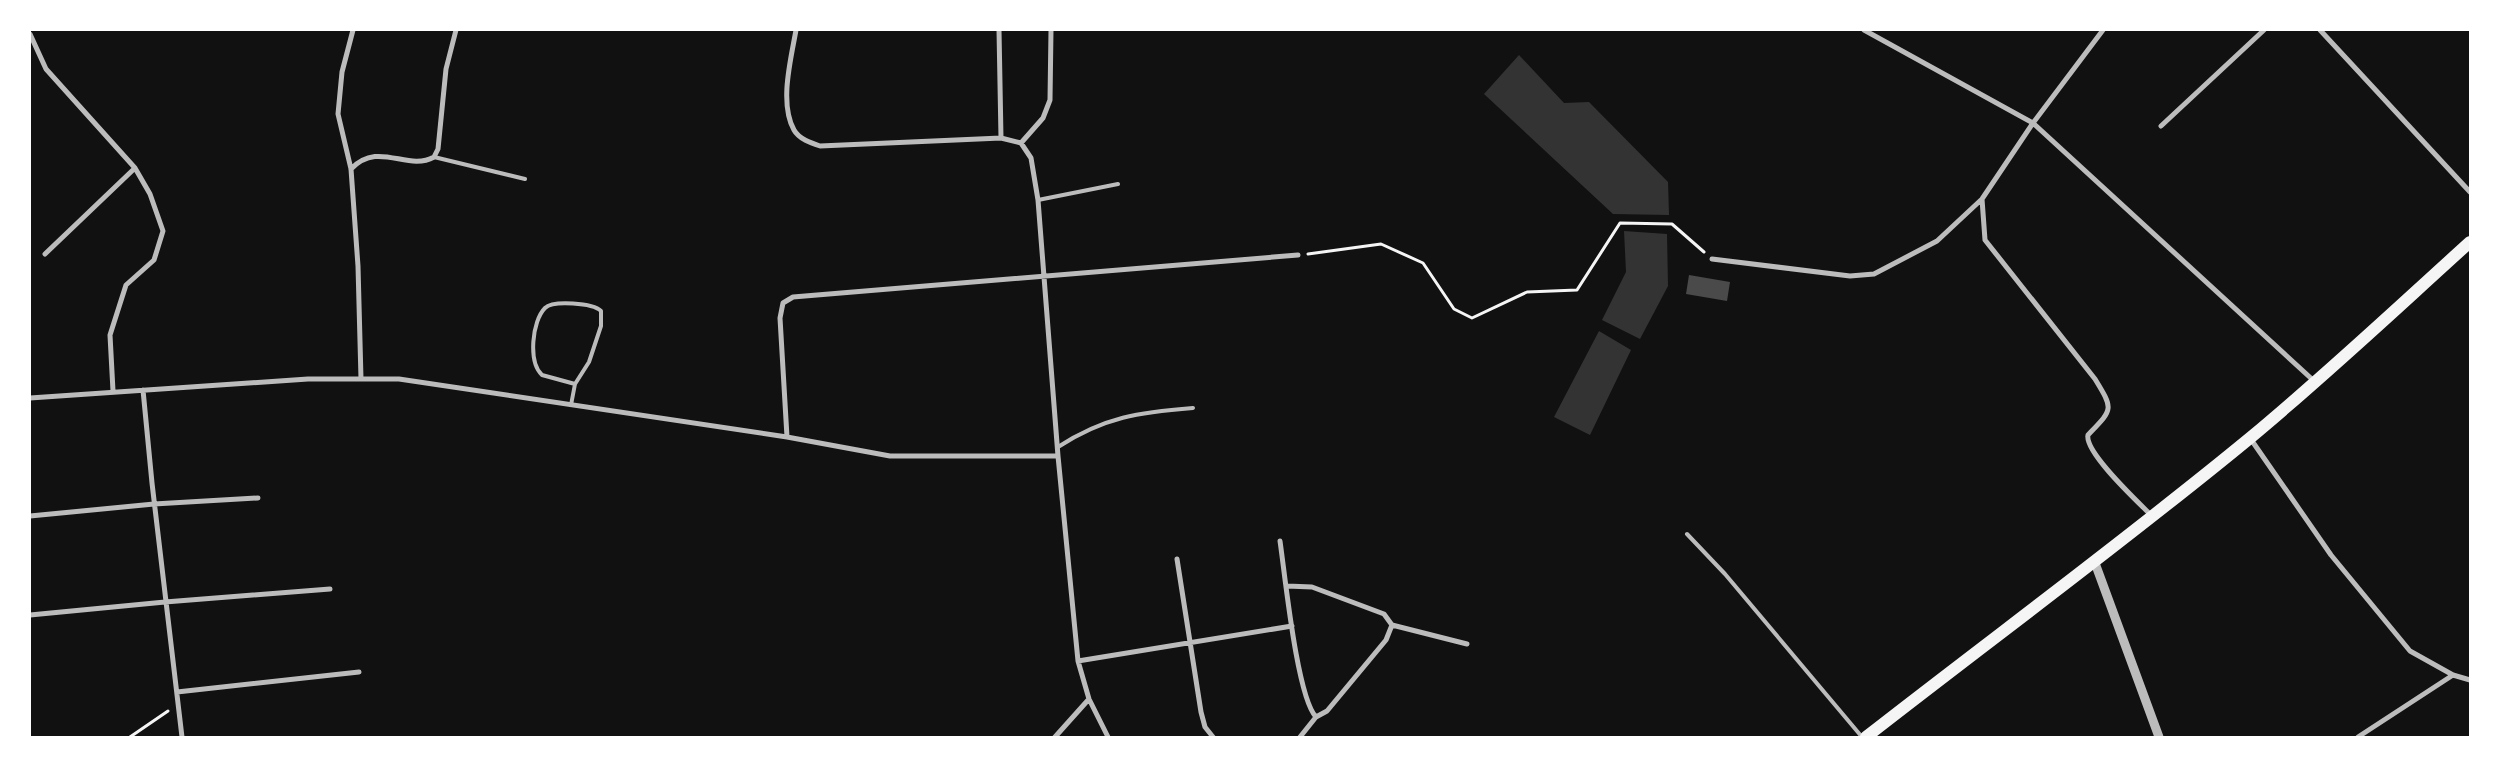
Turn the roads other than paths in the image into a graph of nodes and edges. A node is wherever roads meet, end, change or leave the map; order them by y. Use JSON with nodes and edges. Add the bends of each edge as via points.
{"nodes":[{"id":1,"x":353,"y":30,"type":"edge"},
{"id":2,"x":456,"y":30,"type":"edge"},
{"id":3,"x":796,"y":30,"type":"edge"},
{"id":4,"x":999,"y":30,"type":"edge"},
{"id":5,"x":1051,"y":30,"type":"edge"},
{"id":6,"x":1864,"y":30,"type":"edge"},
{"id":7,"x":2103,"y":30,"type":"edge"},
{"id":8,"x":2264,"y":30,"type":"edge"},
{"id":9,"x":2320,"y":30,"type":"edge"},
{"id":10,"x":30,"y":34,"type":"edge"},
{"id":11,"x":2032,"y":123,"type":"junction"},
{"id":12,"x":2161,"y":126,"type":"dead end"},
{"id":13,"x":1001,"y":138,"type":"junction"},
{"id":14,"x":1021,"y":143,"type":"junction"},
{"id":15,"x":434,"y":157,"type":"junction"},
{"id":16,"x":135,"y":168,"type":"junction"},
{"id":17,"x":351,"y":169,"type":"junction"},
{"id":18,"x":525,"y":178,"type":"dead end"},
{"id":19,"x":1118,"y":184,"type":"dead end"},
{"id":20,"x":2470,"y":192,"type":"edge"},
{"id":21,"x":1982,"y":199,"type":"junction"},
{"id":22,"x":1038,"y":200,"type":"junction"},
{"id":23,"x":2470,"y":242,"type":"edge"},
{"id":24,"x":45,"y":254,"type":"dead end"},
{"id":25,"x":1298,"y":255,"type":"road end"},
{"id":26,"x":1712,"y":259,"type":"road end"},
{"id":27,"x":1045,"y":276,"type":"junction"},
{"id":28,"x":362,"y":379,"type":"junction"},
{"id":29,"x":2316,"y":382,"type":"junction"},
{"id":30,"x":575,"y":384,"type":"junction"},
{"id":31,"x":143,"y":390,"type":"junction"},
{"id":32,"x":113,"y":392,"type":"junction"},
{"id":33,"x":30,"y":398,"type":"edge"},
{"id":34,"x":572,"y":406,"type":"junction"},
{"id":35,"x":1193,"y":408,"type":"dead end"},
{"id":36,"x":787,"y":438,"type":"junction"},
{"id":37,"x":2250,"y":438,"type":"junction"},
{"id":38,"x":1058,"y":447,"type":"junction"},
{"id":39,"x":1058,"y":456,"type":"junction"},
{"id":40,"x":258,"y":498,"type":"dead end"},
{"id":41,"x":154,"y":504,"type":"junction"},
{"id":42,"x":30,"y":516,"type":"edge"},
{"id":43,"x":2152,"y":516,"type":"junction"},
{"id":44,"x":1687,"y":534,"type":"dead end"},
{"id":45,"x":1280,"y":541,"type":"dead end"},
{"id":46,"x":1177,"y":559,"type":"dead end"},
{"id":47,"x":2095,"y":563,"type":"junction"},
{"id":48,"x":1287,"y":586,"type":"junction"},
{"id":49,"x":330,"y":589,"type":"dead end"},
{"id":50,"x":165,"y":602,"type":"junction"},
{"id":51,"x":30,"y":616,"type":"edge"},
{"id":52,"x":1392,"y":625,"type":"junction"},
{"id":53,"x":1292,"y":626,"type":"junction"},
{"id":54,"x":1190,"y":642,"type":"junction"},
{"id":55,"x":1467,"y":644,"type":"dead end"},
{"id":56,"x":1078,"y":661,"type":"junction"},
{"id":57,"x":359,"y":672,"type":"dead end"},
{"id":58,"x":2453,"y":675,"type":"junction"},
{"id":59,"x":2470,"y":680,"type":"edge"},
{"id":60,"x":177,"y":692,"type":"junction"},
{"id":61,"x":1090,"y":699,"type":"junction"},
{"id":62,"x":1316,"y":717,"type":"junction"},
{"id":63,"x":182,"y":737,"type":"edge"},
{"id":64,"x":1056,"y":737,"type":"edge"},
{"id":65,"x":1108,"y":737,"type":"edge"},
{"id":66,"x":1214,"y":737,"type":"edge"},
{"id":67,"x":1300,"y":737,"type":"edge"},
{"id":68,"x":1864,"y":737,"type":"edge"},
{"id":69,"x":2159,"y":737,"type":"edge"},
{"id":70,"x":2358,"y":737,"type":"edge"}],
"edges":[{"from":1,"to":17,"type":"street","via":[[342,72],[338,114]]},
{"from":2,"to":15,"type":"street","via":[[446,69],[438,149]]},
{"from":3,"to":13,"type":"street","via":[[786,83],[794,131],[806,141],[820,146]]},
{"from":4,"to":13,"type":"street"},
{"from":5,"to":14,"type":"street","via":[[1050,100],[1043,118]]},
{"from":6,"to":11,"type":"street"},
{"from":7,"to":11,"type":"street"},
{"from":8,"to":12,"type":"street"},
{"from":9,"to":20,"type":"street"},
{"from":10,"to":16,"type":"street","via":[[46,69]]},
{"from":11,"to":21,"type":"street"},
{"from":11,"to":29,"type":"street"},
{"from":13,"to":14,"type":"street"},
{"from":14,"to":22,"type":"street","via":[[1031,158]]},
{"from":15,"to":17,"type":"street","via":[[424,161],[371,156]]},
{"from":15,"to":18,"type":"lane"},
{"from":16,"to":24,"type":"street"},
{"from":16,"to":32,"type":"street","via":[[150,194],[163,231],[154,260],[126,284],[110,335]]},
{"from":17,"to":28,"type":"street"},
{"from":19,"to":22,"type":"lane"},
{"from":21,"to":26,"type":"street","via":[[1937,241],[1874,274],[1850,276]]},
{"from":21,"to":43,"type":"street","via":[[1985,240],[2095,380],[2109,405],[2108,414],[2088,435],[2089,446]]},
{"from":22,"to":27,"type":"street"},
{"from":23,"to":29,"type":"main road"},
{"from":25,"to":27,"type":"street"},
{"from":27,"to":36,"type":"street","via":[[793,297],[782,303],[780,318]]},
{"from":27,"to":38,"type":"street"},
{"from":28,"to":31,"type":"street"},
{"from":28,"to":34,"type":"street","via":[[399,379]]},
{"from":29,"to":37,"type":"main road"},
{"from":30,"to":30,"type":"lane","via":[[589,362],[601,326],[601,311],[580,304],[551,304],[540,317],[532,348],[533,361],[542,374]]},
{"from":30,"to":34,"type":"lane"},
{"from":31,"to":32,"type":"street"},
{"from":31,"to":41,"type":"street"},
{"from":32,"to":33,"type":"street"},
{"from":34,"to":36,"type":"street"},
{"from":35,"to":38,"type":"lane","via":[[1152,411],[1113,419],[1083,431]]},
{"from":36,"to":39,"type":"street","via":[[890,456]]},
{"from":37,"to":43,"type":"main road"},
{"from":37,"to":58,"type":"street","via":[[2331,555],[2410,651]]},
{"from":38,"to":39,"type":"street"},
{"from":39,"to":56,"type":"street"},
{"from":40,"to":41,"type":"street"},
{"from":41,"to":42,"type":"street"},
{"from":41,"to":50,"type":"street"},
{"from":43,"to":47,"type":"main road"},
{"from":44,"to":68,"type":"lane"},
{"from":45,"to":48,"type":"street"},
{"from":46,"to":54,"type":"street"},
{"from":47,"to":68,"type":"main road"},
{"from":47,"to":69,"type":"street"},
{"from":48,"to":52,"type":"street","via":[[1312,587],[1384,614]]},
{"from":48,"to":53,"type":"street"},
{"from":49,"to":50,"type":"street"},
{"from":50,"to":51,"type":"street"},
{"from":50,"to":60,"type":"street"},
{"from":52,"to":55,"type":"street"},
{"from":52,"to":62,"type":"street","via":[[1386,640],[1345,690],[1327,711]]},
{"from":53,"to":54,"type":"street"},
{"from":53,"to":62,"type":"street","via":[[1308,705]]},
{"from":54,"to":56,"type":"street"},
{"from":54,"to":66,"type":"street","via":[[1205,727]]},
{"from":56,"to":61,"type":"street"},
{"from":57,"to":60,"type":"street"},
{"from":58,"to":59,"type":"street"},
{"from":58,"to":70,"type":"street"},
{"from":60,"to":63,"type":"street"},
{"from":61,"to":64,"type":"street"},
{"from":61,"to":65,"type":"street"},
{"from":62,"to":67,"type":"street"}]}
